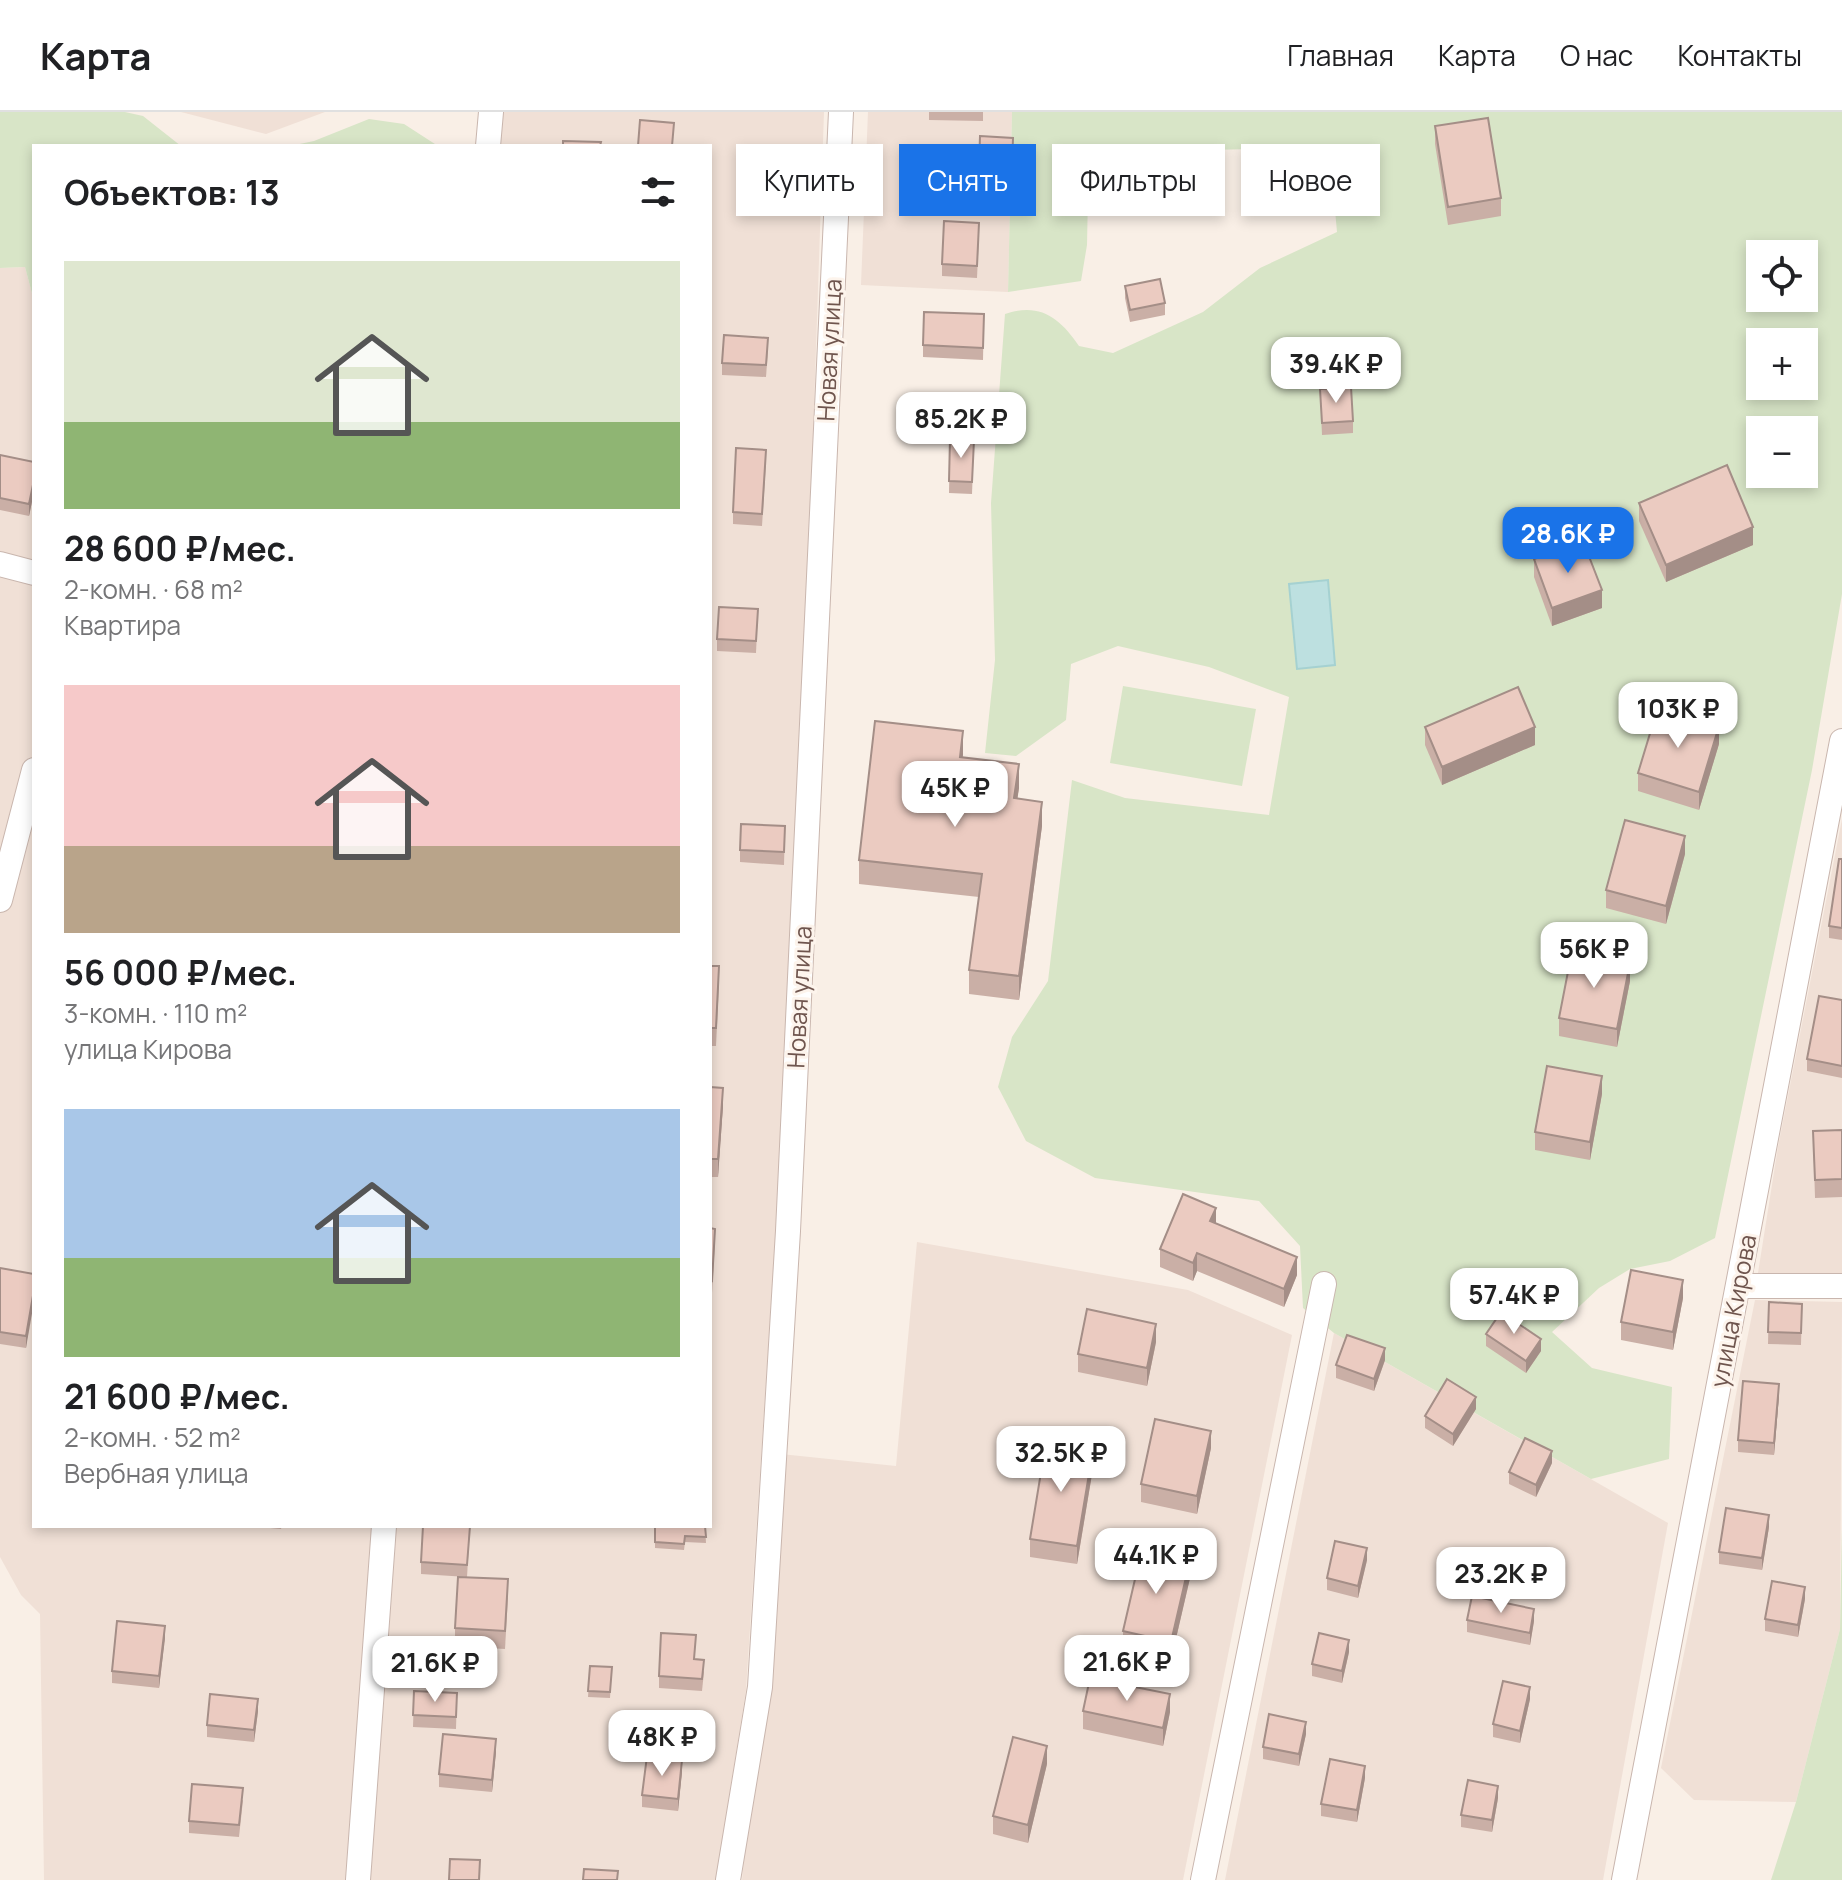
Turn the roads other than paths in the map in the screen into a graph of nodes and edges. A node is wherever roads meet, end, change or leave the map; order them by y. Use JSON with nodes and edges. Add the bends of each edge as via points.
{"nodes":[{"id":1,"x":491,"y":112,"type":"edge"},
{"id":2,"x":841,"y":112,"type":"edge"},
{"id":3,"x":488,"y":144,"type":"edge"},
{"id":4,"x":0,"y":564,"type":"edge"},
{"id":5,"x":32,"y":572,"type":"edge"},
{"id":6,"x":1842,"y":741,"type":"edge"},
{"id":7,"x":32,"y":778,"type":"edge"},
{"id":8,"x":0,"y":900,"type":"edge"},
{"id":9,"x":1324,"y":1284,"type":"dead end"},
{"id":10,"x":1739,"y":1286,"type":"junction"},
{"id":11,"x":1842,"y":1286,"type":"edge"},
{"id":12,"x":384,"y":1528,"type":"edge"},
{"id":13,"x":358,"y":1880,"type":"edge"},
{"id":14,"x":728,"y":1880,"type":"edge"},
{"id":15,"x":1203,"y":1880,"type":"edge"},
{"id":16,"x":1624,"y":1880,"type":"edge"}],
"edges":[{"from":1,"to":3,"type":"street"},
{"from":2,"to":14,"type":"street","name":"Новая улица","via":[[789,1216],[760,1687]]},
{"from":4,"to":5,"type":"street"},
{"from":6,"to":10,"type":"street","name":"улица Кирова"},
{"from":7,"to":8,"type":"street"},
{"from":9,"to":15,"type":"street"},
{"from":10,"to":11,"type":"street"},
{"from":10,"to":16,"type":"street","name":"улица Кирова"},
{"from":12,"to":13,"type":"street"}]}
